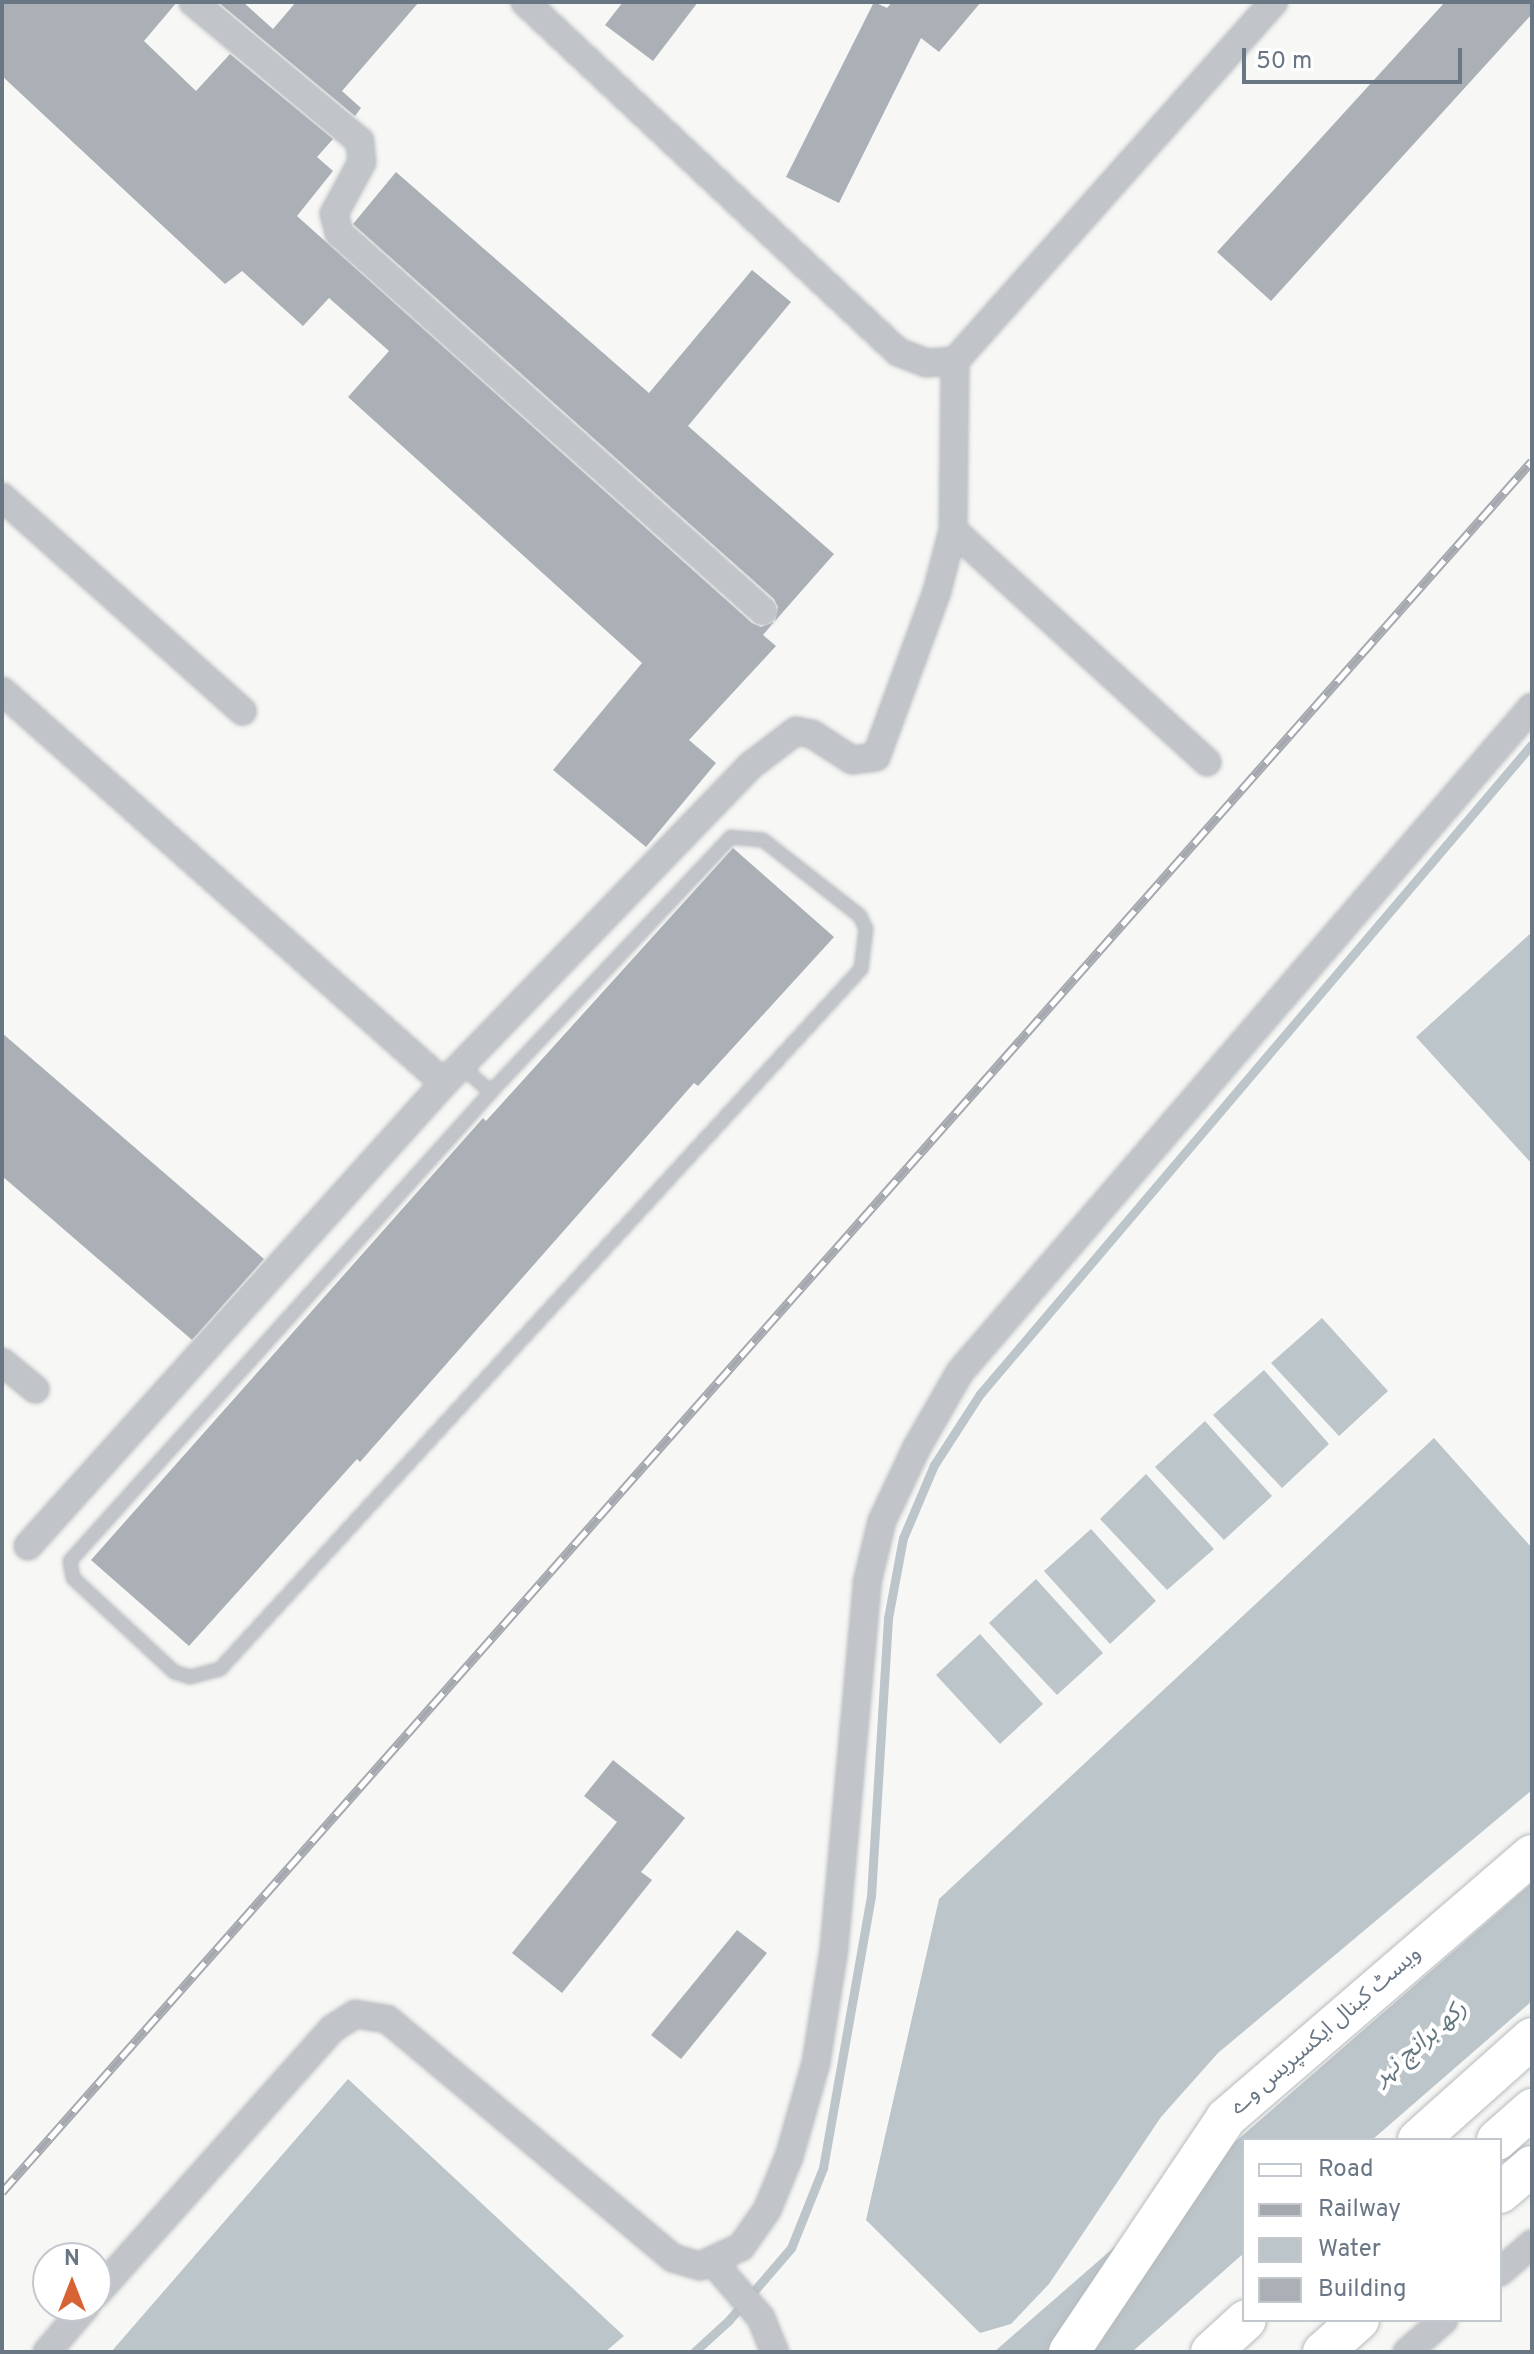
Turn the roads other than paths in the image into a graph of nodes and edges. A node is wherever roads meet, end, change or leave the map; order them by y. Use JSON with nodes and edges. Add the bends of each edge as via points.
{"nodes":[{"id":1,"x":193,"y":2,"type":"edge"},
{"id":2,"x":525,"y":2,"type":"edge"},
{"id":3,"x":1274,"y":2,"type":"edge"},
{"id":4,"x":955,"y":361,"type":"junction"},
{"id":5,"x":2,"y":497,"type":"edge"},
{"id":6,"x":953,"y":530,"type":"junction"},
{"id":7,"x":763,"y":611,"type":"dead end"},
{"id":8,"x":2,"y":691,"type":"edge"},
{"id":9,"x":1532,"y":707,"type":"edge"},
{"id":10,"x":242,"y":711,"type":"dead end"},
{"id":11,"x":1207,"y":762,"type":"dead end"},
{"id":12,"x":452,"y":1074,"type":"junction"},
{"id":13,"x":491,"y":1092,"type":"junction"},
{"id":14,"x":2,"y":1362,"type":"edge"},
{"id":15,"x":35,"y":1389,"type":"dead end"},
{"id":16,"x":28,"y":1546,"type":"dead end"},
{"id":17,"x":1532,"y":1855,"type":"edge"},
{"id":18,"x":1532,"y":2038,"type":"edge"},
{"id":19,"x":1532,"y":2109,"type":"edge"},
{"id":20,"x":1420,"y":2138,"type":"edge"},
{"id":21,"x":1499,"y":2138,"type":"edge"},
{"id":22,"x":1532,"y":2244,"type":"edge"},
{"id":23,"x":720,"y":2270,"type":"junction"},
{"id":24,"x":1502,"y":2270,"type":"edge"},
{"id":25,"x":112,"y":2276,"type":"edge"},
{"id":26,"x":72,"y":2322,"type":"edge"},
{"id":27,"x":1244,"y":2322,"type":"edge"},
{"id":28,"x":1339,"y":2322,"type":"edge"},
{"id":29,"x":1357,"y":2322,"type":"edge"},
{"id":30,"x":1442,"y":2322,"type":"edge"},
{"id":31,"x":47,"y":2352,"type":"edge"},
{"id":32,"x":775,"y":2352,"type":"edge"},
{"id":33,"x":1069,"y":2352,"type":"edge"},
{"id":34,"x":1211,"y":2352,"type":"edge"},
{"id":35,"x":1314,"y":2352,"type":"edge"},
{"id":36,"x":1323,"y":2352,"type":"edge"},
{"id":37,"x":1407,"y":2352,"type":"edge"}],
"edges":[{"from":1,"to":7,"type":"street","via":[[360,141],[362,162],[334,214],[339,233]]},
{"from":2,"to":4,"type":"street","via":[[898,352],[926,363]]},
{"from":3,"to":4,"type":"street"},
{"from":4,"to":6,"type":"street"},
{"from":5,"to":10,"type":"street"},
{"from":6,"to":11,"type":"street"},
{"from":6,"to":12,"type":"street","via":[[937,591],[876,757],[852,760],[812,734],[790,733],[715,800]]},
{"from":8,"to":12,"type":"street"},
{"from":9,"to":23,"type":"street","via":[[960,1372],[917,1447],[882,1521],[867,1583],[834,1949],[816,2063],[789,2157],[767,2210]]},
{"from":12,"to":13,"type":"lane"},
{"from":12,"to":16,"type":"street"},
{"from":13,"to":13,"type":"lane","via":[[70,1561],[73,1578],[174,1672],[190,1677],[220,1669],[861,969],[866,929],[860,916],[763,840],[731,837]]},
{"from":14,"to":15,"type":"street"},
{"from":17,"to":33,"type":"main road","name":"ویسٹ کینال ایکسپریس وے","via":[[1226,2118]]},
{"from":18,"to":20,"type":"main road"},
{"from":19,"to":21,"type":"main road"},
{"from":22,"to":24,"type":"street"},
{"from":23,"to":25,"type":"street","via":[[673,2258],[387,2019],[355,2014],[332,2029]]},
{"from":23,"to":32,"type":"street","via":[[761,2318]]},
{"from":26,"to":31,"type":"street"},
{"from":27,"to":34,"type":"main road"},
{"from":28,"to":35,"type":"main road"},
{"from":29,"to":36,"type":"main road"},
{"from":30,"to":37,"type":"street"}]}
